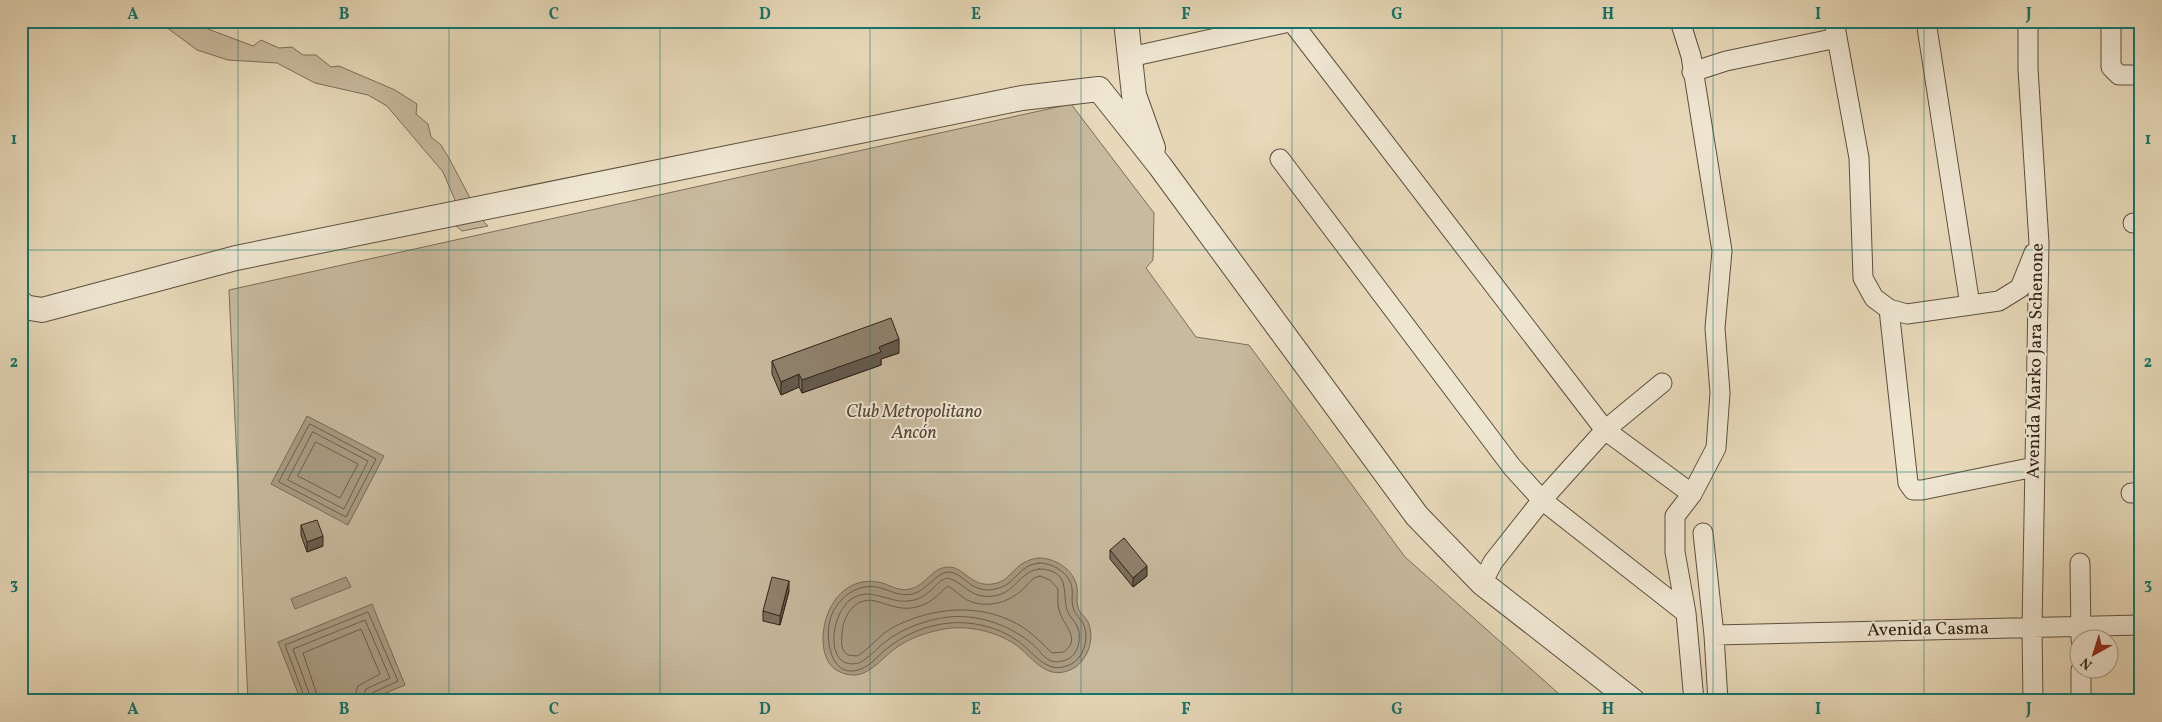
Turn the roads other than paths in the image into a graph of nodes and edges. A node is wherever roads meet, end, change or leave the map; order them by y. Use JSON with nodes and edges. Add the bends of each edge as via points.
{"nodes":[{"id":1,"x":1126,"y":21,"type":"edge"},
{"id":2,"x":1680,"y":21,"type":"edge"},
{"id":3,"x":1926,"y":21,"type":"edge"},
{"id":4,"x":2028,"y":21,"type":"edge"},
{"id":5,"x":2111,"y":21,"type":"edge"},
{"id":6,"x":1293,"y":22,"type":"edge"},
{"id":7,"x":1835,"y":30,"type":"edge"},
{"id":8,"x":1130,"y":56,"type":"junction"},
{"id":9,"x":1692,"y":72,"type":"junction"},
{"id":10,"x":2141,"y":75,"type":"edge"},
{"id":11,"x":1280,"y":159,"type":"dead end"},
{"id":12,"x":1160,"y":166,"type":"junction"},
{"id":13,"x":2039,"y":243,"type":"junction"},
{"id":14,"x":22,"y":306,"type":"edge"},
{"id":15,"x":1970,"y":306,"type":"junction"},
{"id":16,"x":1889,"y":309,"type":"junction"},
{"id":17,"x":1662,"y":383,"type":"dead end"},
{"id":18,"x":1605,"y":430,"type":"junction"},
{"id":19,"x":2034,"y":467,"type":"junction"},
{"id":20,"x":1692,"y":494,"type":"junction"},
{"id":21,"x":1542,"y":500,"type":"junction"},
{"id":22,"x":1703,"y":533,"type":"dead end"},
{"id":23,"x":2080,"y":563,"type":"dead end"},
{"id":24,"x":1482,"y":583,"type":"junction"},
{"id":25,"x":1686,"y":613,"type":"junction"},
{"id":26,"x":2141,"y":625,"type":"edge"},
{"id":27,"x":2032,"y":628,"type":"junction"},
{"id":28,"x":2081,"y":630,"type":"edge"},
{"id":29,"x":2098,"y":630,"type":"edge"},
{"id":30,"x":2070,"y":631,"type":"edge"},
{"id":31,"x":1714,"y":635,"type":"junction"},
{"id":32,"x":2081,"y":680,"type":"edge"},
{"id":33,"x":1634,"y":701,"type":"edge"},
{"id":34,"x":1694,"y":701,"type":"edge"},
{"id":35,"x":1718,"y":701,"type":"edge"},
{"id":36,"x":2033,"y":701,"type":"edge"},
{"id":37,"x":2081,"y":701,"type":"edge"}],
"edges":[{"from":1,"to":8,"type":"street"},
{"from":2,"to":9,"type":"street","via":[[1691,56]]},
{"from":3,"to":15,"type":"street"},
{"from":4,"to":13,"type":"street","name":"Avenida Marko Jara Schenone"},
{"from":5,"to":10,"type":"street","via":[[2111,67],[2119,75]]},
{"from":6,"to":8,"type":"street"},
{"from":6,"to":18,"type":"street"},
{"from":7,"to":9,"type":"street"},
{"from":7,"to":16,"type":"street","via":[[1860,158],[1863,278],[1874,298]]},
{"from":8,"to":12,"type":"street","via":[[1134,95]]},
{"from":9,"to":20,"type":"street","via":[[1722,251],[1715,328],[1720,394],[1716,448]]},
{"from":11,"to":21,"type":"street","via":[[1512,467]]},
{"from":12,"to":14,"type":"street","via":[[1099,89],[1022,98],[236,258],[42,310]]},
{"from":12,"to":24,"type":"street","via":[[1416,516]]},
{"from":13,"to":15,"type":"street","via":[[2020,288],[1999,302]]},
{"from":13,"to":19,"type":"street","name":"Avenida Marko Jara Schenone"},
{"from":15,"to":16,"type":"street","via":[[1907,314]]},
{"from":16,"to":19,"type":"street","via":[[1908,483],[1913,490]]},
{"from":17,"to":18,"type":"street"},
{"from":18,"to":20,"type":"street"},
{"from":18,"to":21,"type":"street"},
{"from":19,"to":27,"type":"street","name":"Avenida Marko Jara Schenone"},
{"from":20,"to":25,"type":"street","via":[[1675,516],[1675,552]]},
{"from":21,"to":24,"type":"street","via":[[1493,562]]},
{"from":21,"to":25,"type":"street"},
{"from":22,"to":31,"type":"street"},
{"from":23,"to":28,"type":"street"},
{"from":24,"to":33,"type":"street"},
{"from":25,"to":34,"type":"street"},
{"from":26,"to":29,"type":"street","name":"Avenida Casma"},
{"from":27,"to":30,"type":"street","name":"Avenida Casma"},
{"from":27,"to":31,"type":"street","name":"Avenida Casma"},
{"from":27,"to":36,"type":"street","name":"Avenida Marko Jara Schenone"},
{"from":31,"to":35,"type":"street"},
{"from":32,"to":37,"type":"street"}]}
